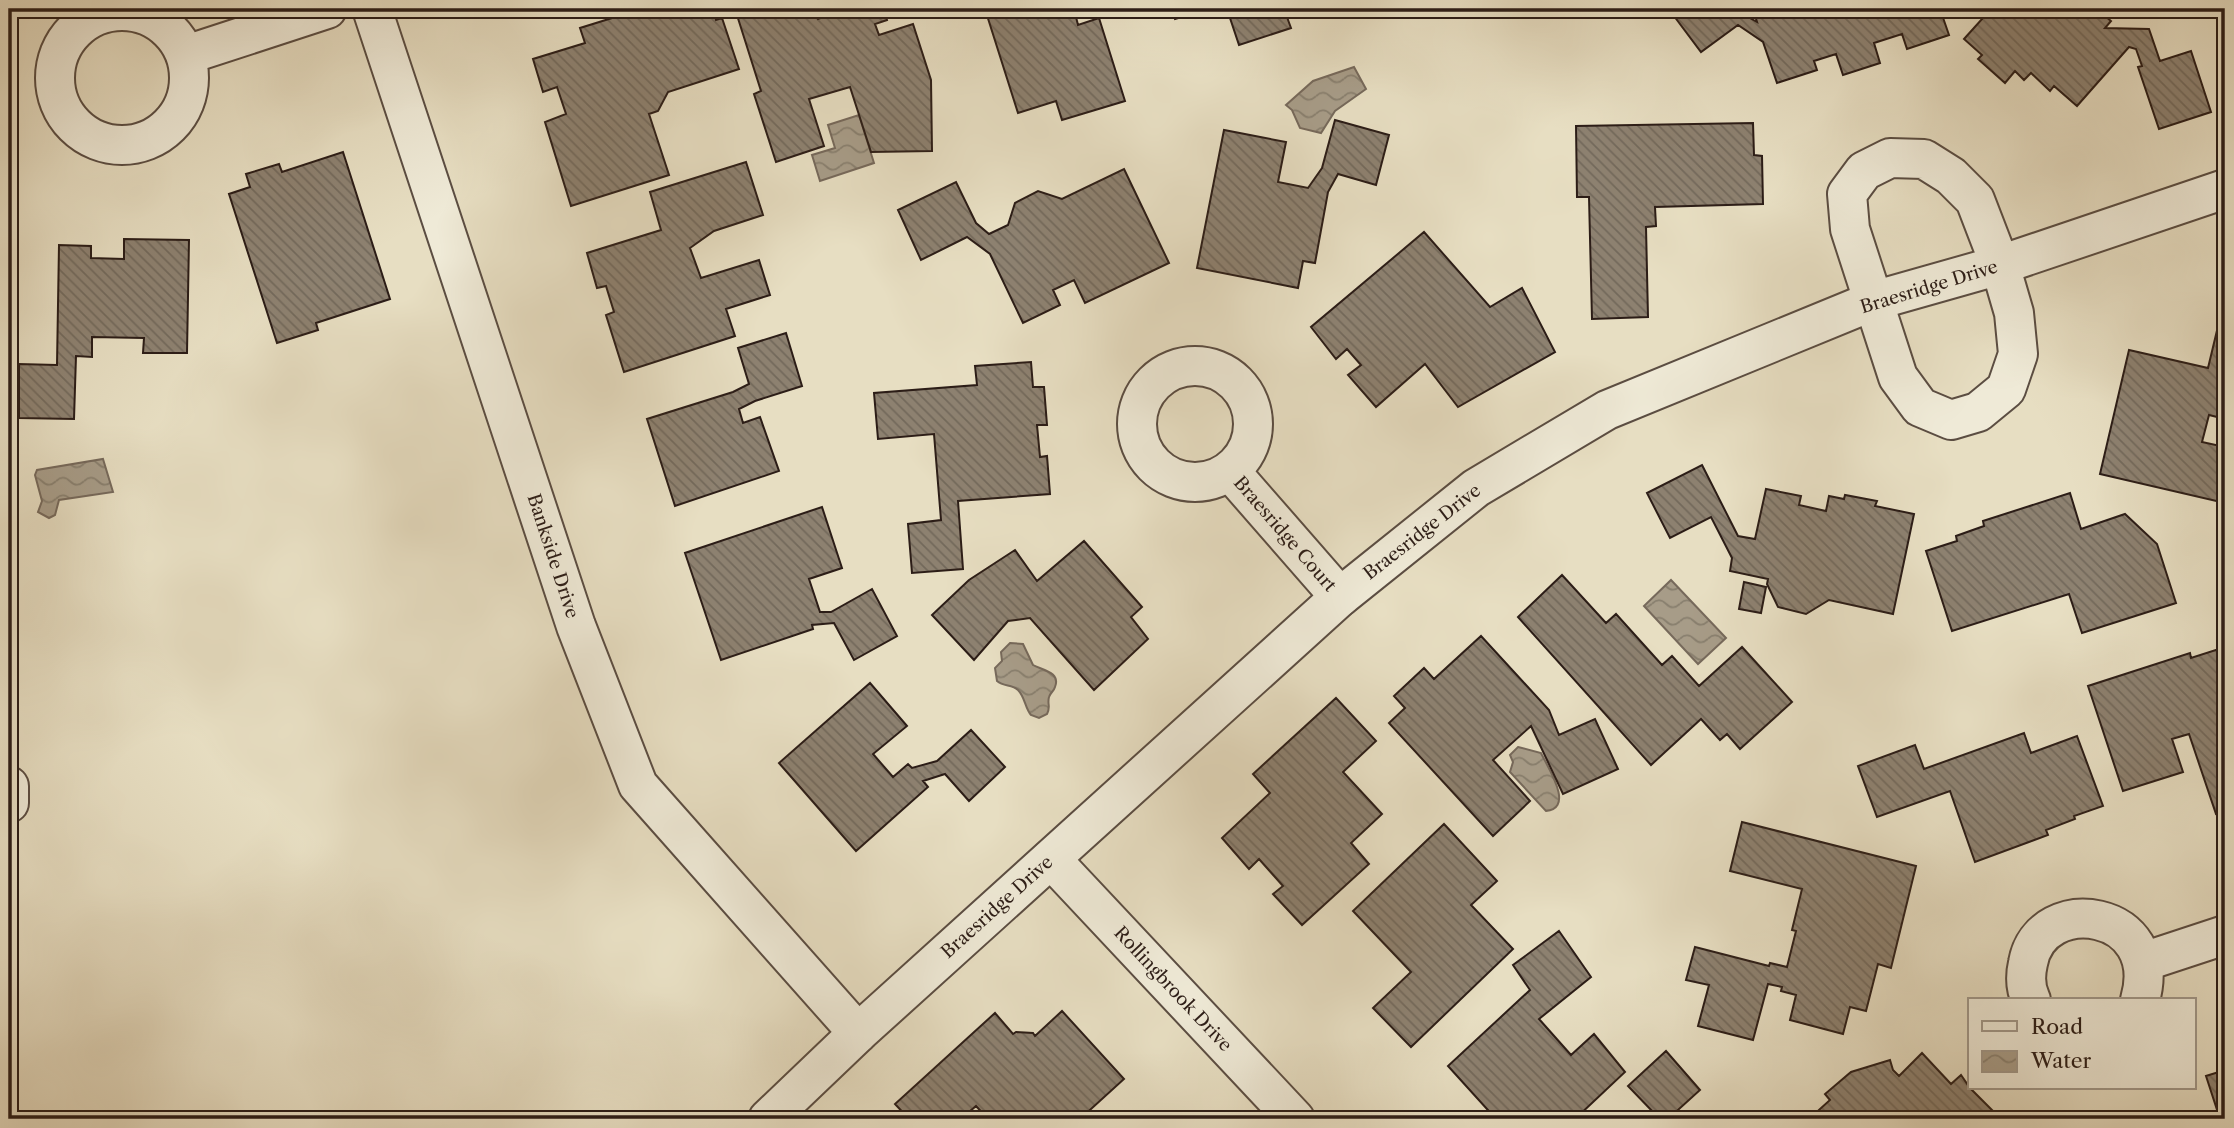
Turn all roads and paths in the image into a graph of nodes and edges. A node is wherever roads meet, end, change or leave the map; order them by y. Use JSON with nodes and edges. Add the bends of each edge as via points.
{"nodes":[{"id":1,"x":327,"y":9,"type":"edge"},
{"id":2,"x":372,"y":9,"type":"edge"},
{"id":3,"x":186,"y":55,"type":"dead end"},
{"id":4,"x":2225,"y":189,"type":"edge"},
{"id":5,"x":2000,"y":265,"type":"junction"},
{"id":6,"x":1873,"y":301,"type":"junction"},
{"id":7,"x":1230,"y":471,"type":"dead end"},
{"id":8,"x":1340,"y":597,"type":"junction"},
{"id":9,"x":9,"y":786,"type":"edge"},
{"id":10,"x":9,"y":803,"type":"edge"},
{"id":11,"x":1051,"y":859,"type":"junction"},
{"id":12,"x":2225,"y":934,"type":"edge"},
{"id":13,"x":2143,"y":962,"type":"junction"},
{"id":14,"x":2030,"y":998,"type":"edge"},
{"id":15,"x":2141,"y":998,"type":"edge"},
{"id":16,"x":858,"y":1033,"type":"junction"},
{"id":17,"x":768,"y":1119,"type":"edge"},
{"id":18,"x":1295,"y":1119,"type":"edge"}],
"edges":[{"from":1,"to":3,"type":"street"},
{"from":2,"to":16,"type":"street","name":"Bankside Drive","via":[[576,626],[638,785]]},
{"from":4,"to":5,"type":"street","name":"Braesridge Drive"},
{"from":5,"to":6,"type":"street","name":"Braesridge Drive"},
{"from":5,"to":6,"type":"street","via":[[1975,200],[1951,176],[1924,159],[1890,158],[1864,171],[1847,194],[1850,229]]},
{"from":5,"to":6,"type":"street","via":[[2014,313],[2018,354],[2006,389],[1978,412],[1951,420],[1920,407],[1898,377]]},
{"from":6,"to":8,"type":"street","name":"Braesridge Drive","via":[[1607,411],[1476,488]]},
{"from":7,"to":8,"type":"street","name":"Braesridge Court"},
{"from":8,"to":11,"type":"street","name":"Braesridge Drive"},
{"from":9,"to":10,"type":"street"},
{"from":11,"to":16,"type":"street","name":"Braesridge Drive"},
{"from":11,"to":18,"type":"street","name":"Rollingbrook Drive"},
{"from":12,"to":13,"type":"street"},
{"from":13,"to":14,"type":"street","via":[[2123,931],[2106,921],[2070,920],[2052,927],[2029,957]]},
{"from":13,"to":15,"type":"street"},
{"from":16,"to":17,"type":"street","name":"Braesridge Drive"}]}
